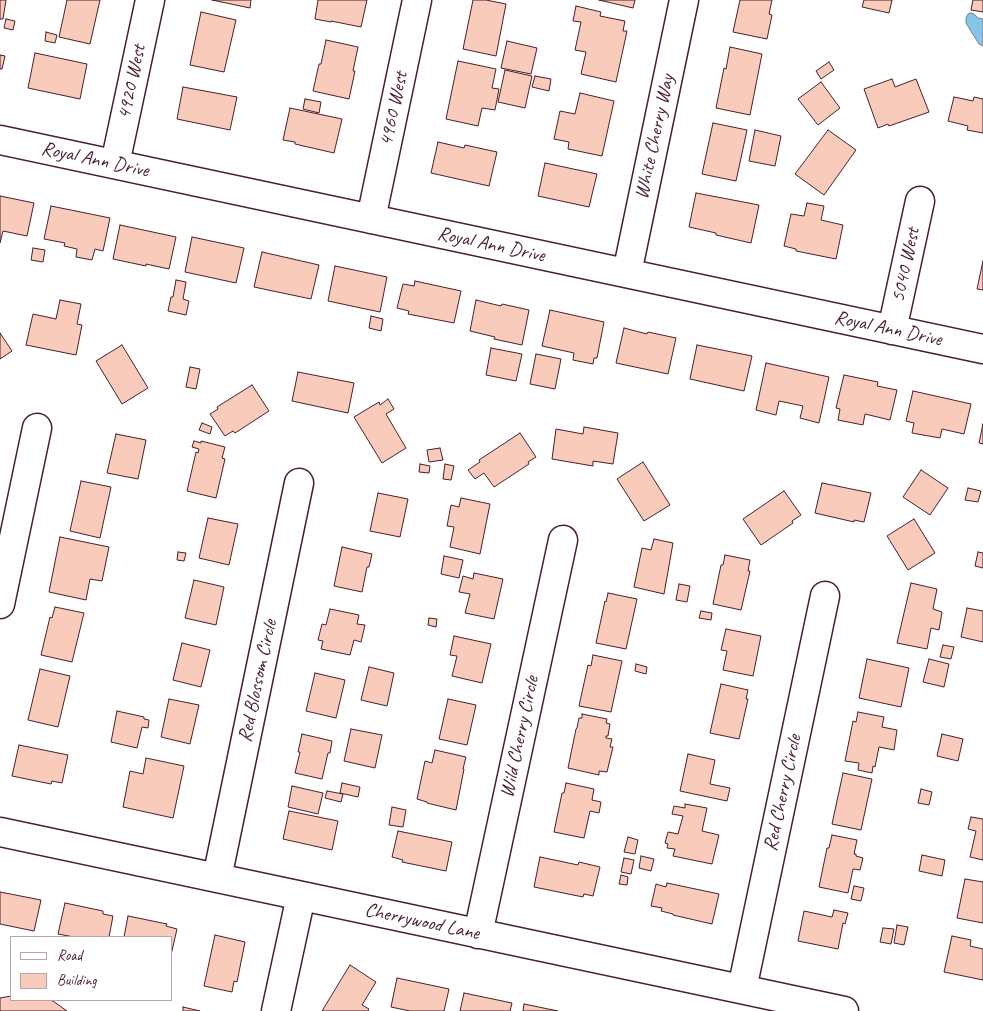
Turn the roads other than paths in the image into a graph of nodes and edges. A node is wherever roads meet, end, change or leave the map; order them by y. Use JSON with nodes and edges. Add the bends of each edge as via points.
{"nodes":[{"id":1,"x":150,"y":0,"type":"edge"},
{"id":2,"x":417,"y":0,"type":"edge"},
{"id":3,"x":684,"y":0,"type":"edge"},
{"id":4,"x":0,"y":140,"type":"edge"},
{"id":5,"x":115,"y":164,"type":"junction"},
{"id":6,"x":920,"y":201,"type":"dead end"},
{"id":7,"x":371,"y":219,"type":"junction"},
{"id":8,"x":626,"y":274,"type":"junction"},
{"id":9,"x":892,"y":330,"type":"junction"},
{"id":10,"x":983,"y":349,"type":"edge"},
{"id":11,"x":37,"y":428,"type":"dead end"},
{"id":12,"x":299,"y":483,"type":"dead end"},
{"id":13,"x":563,"y":540,"type":"dead end"},
{"id":14,"x":825,"y":596,"type":"dead end"},
{"id":15,"x":0,"y":604,"type":"edge"},
{"id":16,"x":0,"y":832,"type":"edge"},
{"id":17,"x":217,"y":878,"type":"junction"},
{"id":18,"x":301,"y":896,"type":"junction"},
{"id":19,"x":478,"y":934,"type":"junction"},
{"id":20,"x":742,"y":989,"type":"junction"},
{"id":21,"x":276,"y":1011,"type":"edge"},
{"id":22,"x":844,"y":1011,"type":"edge"}],
"edges":[{"from":1,"to":5,"type":"street","name":"4920 West"},
{"from":2,"to":7,"type":"street","name":"4960 West"},
{"from":3,"to":8,"type":"street","name":"White Cherry Way"},
{"from":4,"to":5,"type":"street","name":"Royal Ann Drive"},
{"from":5,"to":7,"type":"street","name":"Royal Ann Drive"},
{"from":6,"to":9,"type":"street","name":"5040 West"},
{"from":7,"to":8,"type":"street","name":"Royal Ann Drive"},
{"from":8,"to":9,"type":"street","name":"Royal Ann Drive"},
{"from":9,"to":10,"type":"street","name":"Royal Ann Drive"},
{"from":11,"to":15,"type":"street"},
{"from":12,"to":17,"type":"street","name":"Red Blossom Circle"},
{"from":13,"to":19,"type":"street","name":"Wild Cherry Circle"},
{"from":14,"to":20,"type":"street","name":"Red Cherry Circle"},
{"from":16,"to":17,"type":"street","name":"Cherrywood Lane"},
{"from":17,"to":18,"type":"street","name":"Cherrywood Lane"},
{"from":18,"to":19,"type":"street","name":"Cherrywood Lane"},
{"from":18,"to":21,"type":"street"},
{"from":19,"to":20,"type":"street","name":"Cherrywood Lane"},
{"from":20,"to":22,"type":"street","name":"Cherrywood Lane"}]}
